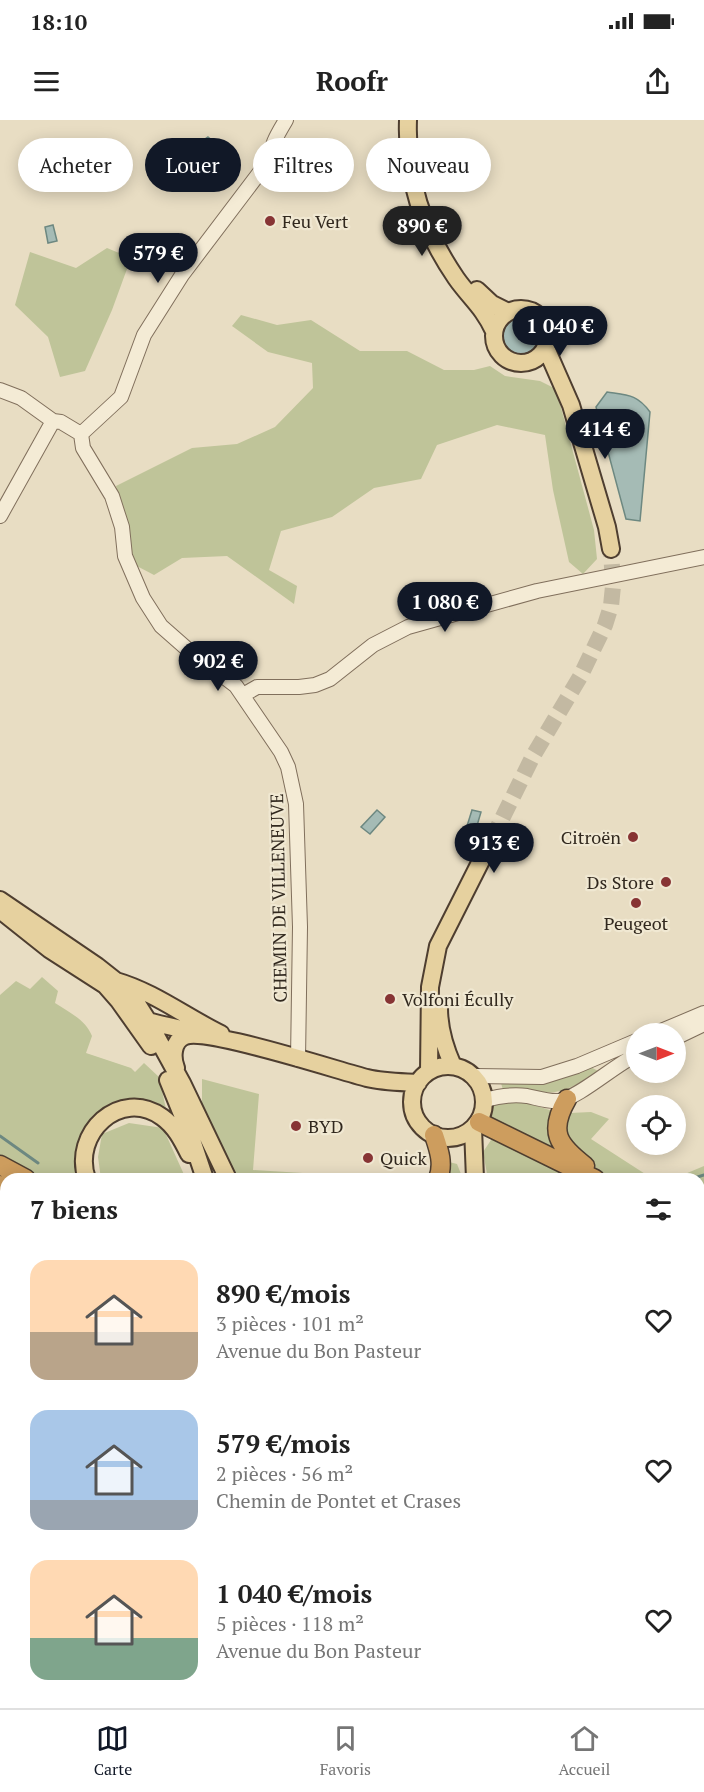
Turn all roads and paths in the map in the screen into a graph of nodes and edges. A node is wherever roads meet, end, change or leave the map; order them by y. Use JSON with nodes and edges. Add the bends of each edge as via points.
{"nodes":[{"id":1,"x":286,"y":120,"type":"edge"},
{"id":2,"x":408,"y":120,"type":"edge"},
{"id":3,"x":415,"y":120,"type":"edge"},
{"id":4,"x":508,"y":312,"type":"junction"},
{"id":5,"x":494,"y":330,"type":"junction"},
{"id":6,"x":546,"y":348,"type":"junction"},
{"id":7,"x":531,"y":362,"type":"junction"},
{"id":8,"x":561,"y":382,"type":"junction"},
{"id":9,"x":0,"y":390,"type":"edge"},
{"id":10,"x":53,"y":421,"type":"junction"},
{"id":11,"x":81,"y":434,"type":"junction"},
{"id":12,"x":0,"y":516,"type":"edge"},
{"id":13,"x":611,"y":549,"type":"tunnel mouth"},
{"id":14,"x":704,"y":556,"type":"edge"},
{"id":15,"x":243,"y":695,"type":"junction"},
{"id":16,"x":492,"y":839,"type":"tunnel mouth"},
{"id":17,"x":465,"y":893,"type":"junction"},
{"id":18,"x":0,"y":900,"type":"edge"},
{"id":19,"x":0,"y":910,"type":"edge"},
{"id":20,"x":116,"y":981,"type":"junction"},
{"id":21,"x":119,"y":1001,"type":"junction"},
{"id":22,"x":704,"y":1013,"type":"edge"},
{"id":23,"x":148,"y":1021,"type":"junction"},
{"id":24,"x":680,"y":1023,"type":"edge"},
{"id":25,"x":704,"y":1024,"type":"edge"},
{"id":26,"x":686,"y":1033,"type":"edge"},
{"id":27,"x":197,"y":1035,"type":"junction"},
{"id":28,"x":235,"y":1042,"type":"junction"},
{"id":29,"x":626,"y":1045,"type":"edge"},
{"id":30,"x":298,"y":1059,"type":"junction"},
{"id":31,"x":626,"y":1061,"type":"edge"},
{"id":32,"x":453,"y":1066,"type":"junction"},
{"id":33,"x":475,"y":1076,"type":"junction"},
{"id":34,"x":182,"y":1083,"type":"junction"},
{"id":35,"x":420,"y":1084,"type":"junction"},
{"id":36,"x":567,"y":1099,"type":"junction"},
{"id":37,"x":485,"y":1100,"type":"junction"},
{"id":38,"x":476,"y":1125,"type":"junction"},
{"id":39,"x":434,"y":1135,"type":"junction"},
{"id":40,"x":0,"y":1165,"type":"edge"},
{"id":41,"x":15,"y":1173,"type":"edge"},
{"id":42,"x":85,"y":1173,"type":"edge"},
{"id":43,"x":196,"y":1173,"type":"edge"},
{"id":44,"x":203,"y":1173,"type":"edge"},
{"id":45,"x":225,"y":1173,"type":"edge"},
{"id":46,"x":439,"y":1173,"type":"edge"},
{"id":47,"x":475,"y":1173,"type":"edge"},
{"id":48,"x":582,"y":1173,"type":"edge"},
{"id":49,"x":593,"y":1173,"type":"edge"}],
"edges":[{"from":1,"to":11,"type":"street","via":[[273,141],[270,163],[182,275],[144,335],[121,396]]},
{"from":2,"to":5,"type":"main road","via":[[409,162],[424,219],[437,249],[483,309]]},
{"from":3,"to":4,"type":"main road","via":[[417,163],[439,232],[458,268],[474,287],[492,304]]},
{"from":4,"to":5,"type":"main road"},
{"from":4,"to":6,"type":"main road","via":[[525,309],[540,316],[547,329]]},
{"from":5,"to":7,"type":"main road","via":[[494,344],[502,356],[516,363]]},
{"from":6,"to":7,"type":"main road"},
{"from":6,"to":8,"type":"main road"},
{"from":7,"to":8,"type":"main road"},
{"from":8,"to":13,"type":"main road"},
{"from":9,"to":10,"type":"street"},
{"from":10,"to":11,"type":"street"},
{"from":10,"to":12,"type":"street"},
{"from":11,"to":15,"type":"street","name":"CHEMIN DE VILLENEUVE","via":[[83,448],[112,496],[122,526],[125,556],[143,598],[161,626]]},
{"from":14,"to":15,"type":"street","via":[[537,591],[408,627],[373,645],[330,679],[299,687],[257,687]]},
{"from":15,"to":30,"type":"street","name":"CHEMIN DE VILLENEUVE","via":[[281,752],[296,804],[300,927]]},
{"from":16,"to":17,"type":"main road"},
{"from":17,"to":32,"type":"main road","via":[[440,985],[440,1027]]},
{"from":17,"to":35,"type":"main road","via":[[438,946],[432,967]]},
{"from":18,"to":20,"type":"main road"},
{"from":19,"to":21,"type":"main road","via":[[49,949],[105,985]]},
{"from":20,"to":23,"type":"main road"},
{"from":20,"to":28,"type":"main road","via":[[149,993]]},
{"from":21,"to":23,"type":"main road"},
{"from":21,"to":44,"type":"main road","via":[[159,1061]]},
{"from":22,"to":24,"type":"street"},
{"from":23,"to":27,"type":"main road"},
{"from":23,"to":34,"type":"main road"},
{"from":25,"to":26,"type":"street"},
{"from":27,"to":28,"type":"main road"},
{"from":27,"to":34,"type":"main road","via":[[181,1039],[174,1053]]},
{"from":28,"to":30,"type":"main road"},
{"from":29,"to":33,"type":"street","via":[[542,1077]]},
{"from":30,"to":35,"type":"main road","via":[[370,1079]]},
{"from":31,"to":36,"type":"street"},
{"from":32,"to":33,"type":"main road"},
{"from":32,"to":35,"type":"main road","via":[[438,1067]]},
{"from":33,"to":37,"type":"main road"},
{"from":34,"to":45,"type":"main road"},
{"from":35,"to":39,"type":"main road","via":[[417,1120]]},
{"from":36,"to":37,"type":"street","via":[[550,1101],[513,1095]]},
{"from":36,"to":49,"type":"highway","via":[[557,1119],[559,1138],[564,1149]]},
{"from":37,"to":38,"type":"main road"},
{"from":38,"to":39,"type":"main road","via":[[456,1138]]},
{"from":38,"to":47,"type":"main road"},
{"from":38,"to":48,"type":"highway"},
{"from":39,"to":46,"type":"highway","via":[[441,1158]]},
{"from":40,"to":41,"type":"highway"},
{"from":42,"to":43,"type":"main road","via":[[83,1153],[94,1128],[110,1114],[134,1108],[153,1112],[169,1123],[182,1140]]}]}
